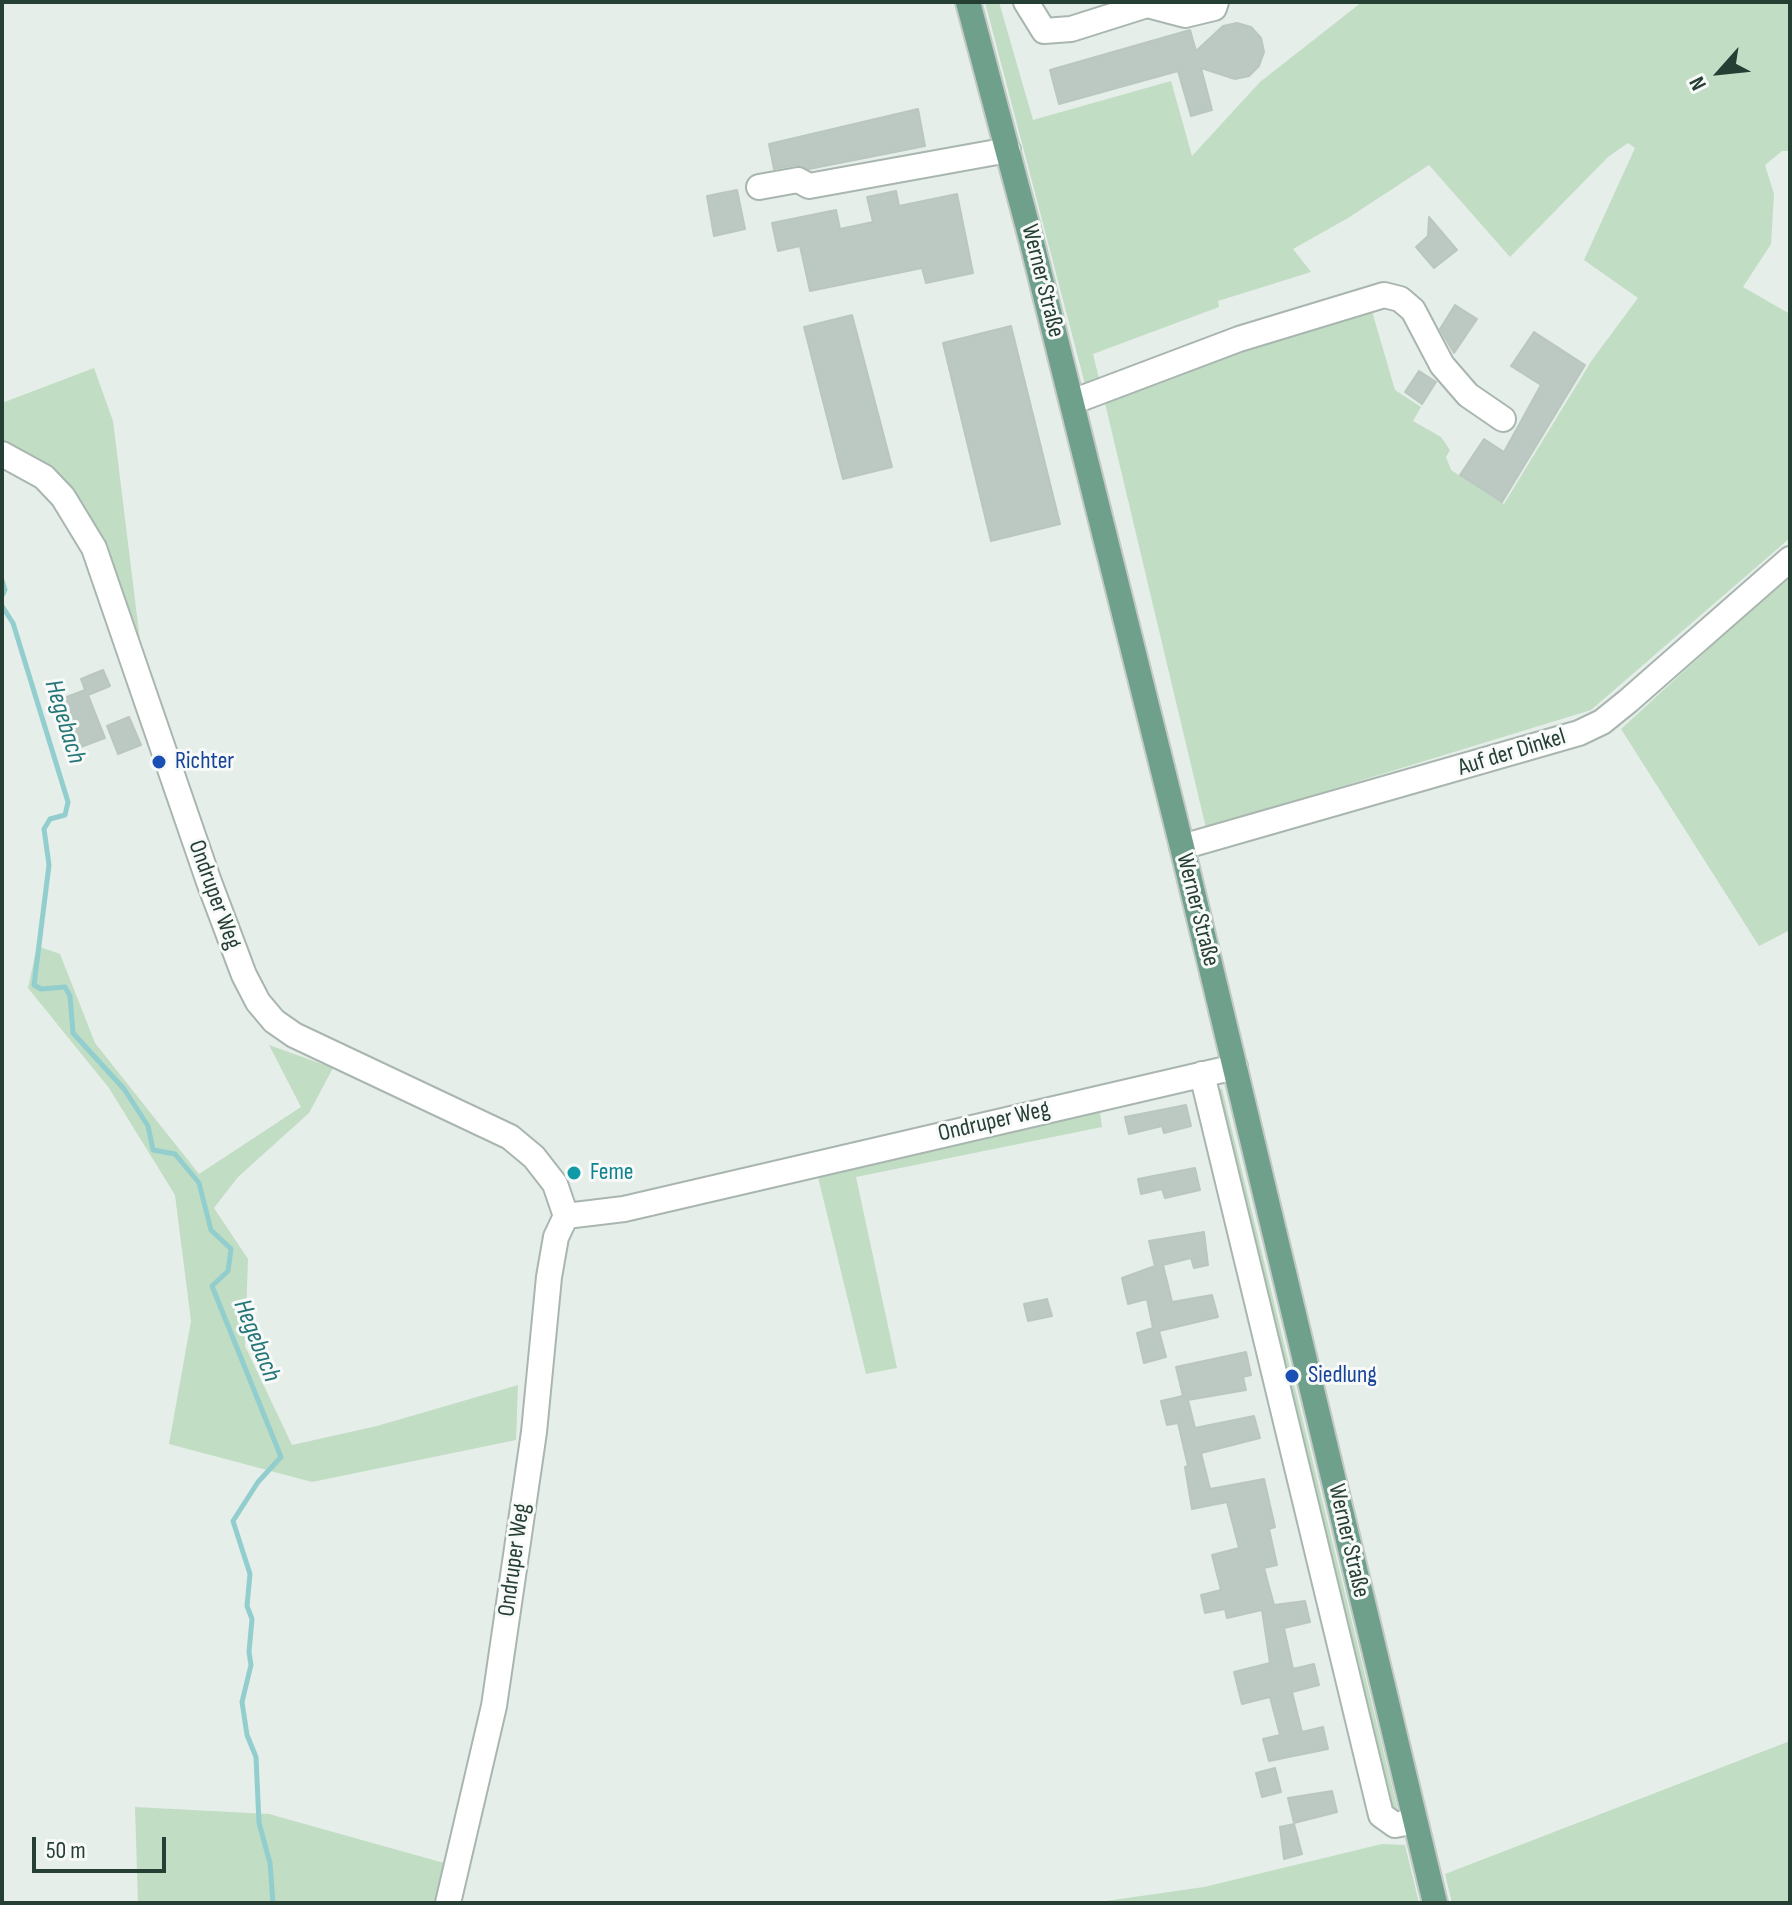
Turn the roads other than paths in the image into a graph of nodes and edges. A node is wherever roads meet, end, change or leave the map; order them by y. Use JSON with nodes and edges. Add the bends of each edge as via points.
{"nodes":[{"id":1,"x":968,"y":2,"type":"edge"},
{"id":2,"x":1026,"y":2,"type":"edge"},
{"id":3,"x":1216,"y":2,"type":"edge"},
{"id":4,"x":1147,"y":4,"type":"edge"},
{"id":5,"x":1008,"y":150,"type":"junction"},
{"id":6,"x":759,"y":187,"type":"dead end"},
{"id":7,"x":1072,"y":402,"type":"junction"},
{"id":8,"x":1503,"y":419,"type":"dead end"},
{"id":9,"x":2,"y":454,"type":"edge"},
{"id":10,"x":1790,"y":559,"type":"edge"},
{"id":11,"x":1182,"y":847,"type":"junction"},
{"id":12,"x":1235,"y":1067,"type":"junction"},
{"id":13,"x":1202,"y":1074,"type":"junction"},
{"id":14,"x":566,"y":1216,"type":"junction"},
{"id":15,"x":1415,"y":1821,"type":"junction"},
{"id":16,"x":448,"y":1903,"type":"edge"},
{"id":17,"x":1435,"y":1903,"type":"edge"}],
"edges":[{"from":1,"to":5,"type":"main road","name":"Werner Straße"},
{"from":2,"to":4,"type":"street","via":[[1044,31],[1071,29]]},
{"from":3,"to":4,"type":"street","via":[[1214,8],[1185,15]]},
{"from":5,"to":6,"type":"street","via":[[809,186],[798,180]]},
{"from":5,"to":7,"type":"main road","name":"Werner Straße"},
{"from":7,"to":8,"type":"street","via":[[1239,339],[1384,295],[1413,310],[1442,365],[1468,395]]},
{"from":7,"to":11,"type":"main road","name":"Werner Straße"},
{"from":9,"to":14,"type":"street","name":"Ondruper Weg","via":[[54,487],[94,548],[209,882],[258,1002],[294,1035],[510,1137],[555,1184]]},
{"from":10,"to":11,"type":"street","name":"Auf der Dinkel","via":[[1628,701],[1579,733]]},
{"from":11,"to":12,"type":"main road","name":"Werner Straße"},
{"from":12,"to":13,"type":"street","name":"Ondruper Weg"},
{"from":12,"to":15,"type":"main road","name":"Werner Straße"},
{"from":13,"to":14,"type":"street","name":"Ondruper Weg","via":[[624,1209]]},
{"from":13,"to":15,"type":"street","name":"Werner Straße","via":[[1381,1815],[1395,1825]]},
{"from":14,"to":16,"type":"street","name":"Ondruper Weg","via":[[549,1277],[534,1432],[494,1706]]},
{"from":15,"to":17,"type":"main road","name":"Werner Straße"}]}
